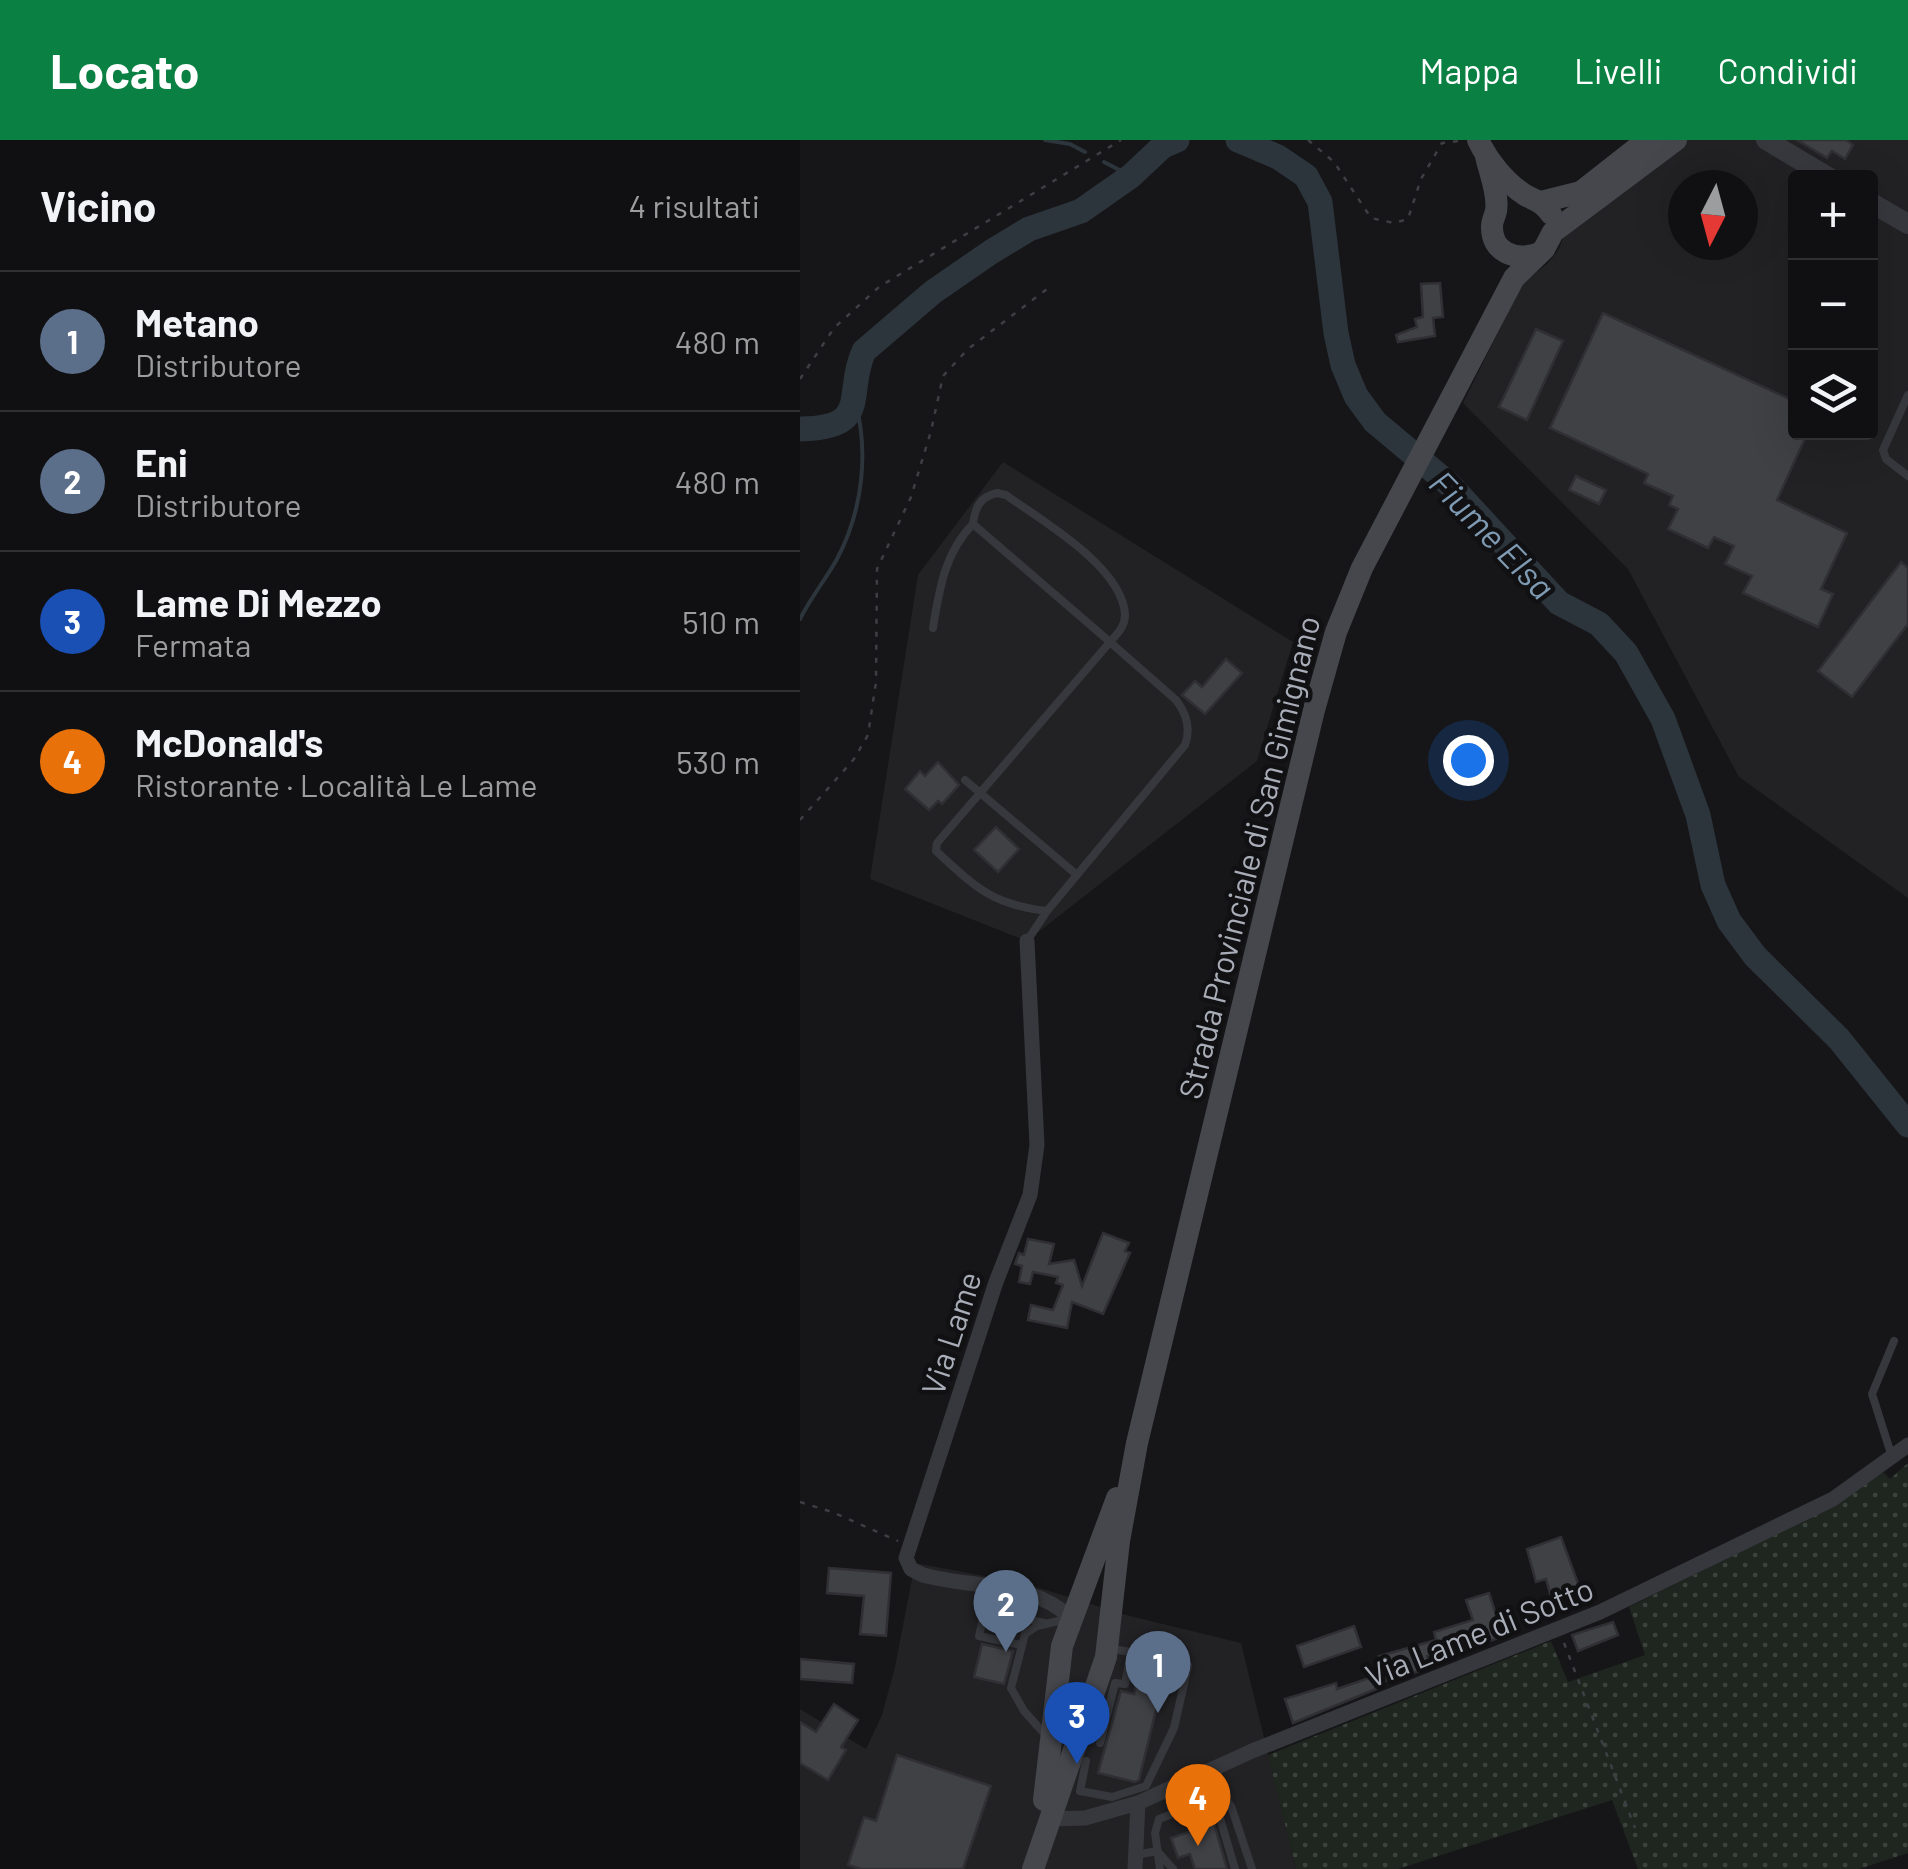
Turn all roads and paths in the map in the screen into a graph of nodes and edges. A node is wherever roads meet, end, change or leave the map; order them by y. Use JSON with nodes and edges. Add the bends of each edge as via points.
{"nodes":[{"id":1,"x":1121,"y":140,"type":"edge"},
{"id":2,"x":1308,"y":140,"type":"edge"},
{"id":3,"x":1647,"y":140,"type":"edge"},
{"id":4,"x":1676,"y":140,"type":"edge"},
{"id":5,"x":1777,"y":143,"type":"edge"},
{"id":6,"x":1478,"y":145,"type":"edge"},
{"id":7,"x":1818,"y":170,"type":"edge"},
{"id":8,"x":1534,"y":199,"type":"junction"},
{"id":9,"x":1878,"y":207,"type":"edge"},
{"id":10,"x":1496,"y":210,"type":"junction"},
{"id":11,"x":1908,"y":224,"type":"edge"},
{"id":12,"x":1553,"y":232,"type":"junction"},
{"id":13,"x":1498,"y":246,"type":"junction"},
{"id":14,"x":1537,"y":254,"type":"junction"},
{"id":15,"x":1047,"y":289,"type":"dead end"},
{"id":16,"x":1494,"y":312,"type":"junction"},
{"id":17,"x":800,"y":379,"type":"edge"},
{"id":18,"x":1908,"y":395,"type":"edge"},
{"id":19,"x":1908,"y":476,"type":"edge"},
{"id":20,"x":974,"y":524,"type":"junction"},
{"id":21,"x":933,"y":628,"type":"dead end"},
{"id":22,"x":1110,"y":642,"type":"junction"},
{"id":23,"x":965,"y":780,"type":"dead end"},
{"id":24,"x":980,"y":792,"type":"junction"},
{"id":25,"x":800,"y":820,"type":"edge"},
{"id":26,"x":1076,"y":875,"type":"junction"},
{"id":27,"x":1048,"y":911,"type":"junction"},
{"id":28,"x":1027,"y":942,"type":"joint"},
{"id":29,"x":1894,"y":1341,"type":"dead end"},
{"id":30,"x":1137,"y":1443,"type":"junction"},
{"id":31,"x":1908,"y":1445,"type":"edge"},
{"id":32,"x":1892,"y":1457,"type":"junction"},
{"id":33,"x":800,"y":1502,"type":"edge"},
{"id":34,"x":909,"y":1544,"type":"junction"},
{"id":35,"x":1071,"y":1618,"type":"junction"},
{"id":36,"x":1046,"y":1623,"type":"junction"},
{"id":37,"x":1559,"y":1629,"type":"junction"},
{"id":38,"x":1116,"y":1644,"type":"junction"},
{"id":39,"x":1021,"y":1646,"type":"junction"},
{"id":40,"x":1060,"y":1668,"type":"junction"},
{"id":41,"x":1099,"y":1676,"type":"junction"},
{"id":42,"x":1082,"y":1720,"type":"junction"},
{"id":43,"x":1052,"y":1733,"type":"junction"},
{"id":44,"x":1100,"y":1742,"type":"dead end"},
{"id":45,"x":1086,"y":1762,"type":"dead end"},
{"id":46,"x":1212,"y":1768,"type":"junction"},
{"id":47,"x":1218,"y":1796,"type":"junction"},
{"id":48,"x":1116,"y":1803,"type":"junction"},
{"id":49,"x":1138,"y":1803,"type":"junction"},
{"id":50,"x":1231,"y":1806,"type":"junction"},
{"id":51,"x":1217,"y":1809,"type":"junction"},
{"id":52,"x":1050,"y":1818,"type":"junction"},
{"id":53,"x":1635,"y":1828,"type":"dead end"},
{"id":54,"x":1157,"y":1851,"type":"junction"},
{"id":55,"x":1135,"y":1862,"type":"edge"},
{"id":56,"x":1034,"y":1864,"type":"edge"},
{"id":57,"x":1160,"y":1869,"type":"edge"},
{"id":58,"x":1173,"y":1869,"type":"edge"},
{"id":59,"x":1235,"y":1869,"type":"edge"},
{"id":60,"x":1252,"y":1869,"type":"edge"}],
"edges":[{"from":1,"to":17,"type":"path","via":[[879,287],[834,328]]},
{"from":2,"to":6,"type":"path","via":[[1334,162],[1371,218],[1394,223],[1408,219],[1442,143]]},
{"from":3,"to":8,"type":"main road","via":[[1581,192]]},
{"from":4,"to":12,"type":"main road"},
{"from":5,"to":7,"type":"street"},
{"from":6,"to":8,"type":"main road"},
{"from":6,"to":10,"type":"main road"},
{"from":8,"to":10,"type":"main road","via":[[1510,199]]},
{"from":8,"to":12,"type":"main road","via":[[1551,215]]},
{"from":9,"to":11,"type":"street"},
{"from":10,"to":13,"type":"main road"},
{"from":12,"to":14,"type":"main road"},
{"from":13,"to":14,"type":"main road","via":[[1516,257]]},
{"from":13,"to":16,"type":"main road","name":"Strada Provinciale di San Gimignano"},
{"from":14,"to":16,"type":"main road","name":"Strada Provinciale di San Gimignano"},
{"from":15,"to":25,"type":"path","via":[[943,376],[910,497],[878,569],[868,735]]},
{"from":16,"to":30,"type":"main road","name":"Strada Provinciale di San Gimignano","via":[[1362,568],[1336,632]]},
{"from":18,"to":19,"type":"lane","via":[[1883,450]]},
{"from":20,"to":21,"type":"lane","via":[[942,574]]},
{"from":20,"to":22,"type":"lane"},
{"from":20,"to":22,"type":"lane","via":[[980,502],[1006,494],[1103,568],[1125,617]]},
{"from":22,"to":24,"type":"lane"},
{"from":22,"to":26,"type":"lane","via":[[1176,700],[1188,736]]},
{"from":23,"to":24,"type":"lane"},
{"from":24,"to":26,"type":"lane"},
{"from":24,"to":27,"type":"lane","via":[[936,851],[983,894]]},
{"from":26,"to":27,"type":"lane"},
{"from":27,"to":28,"type":"lane"},
{"from":28,"to":34,"type":"street","name":"Via Lame","via":[[1035,1177]]},
{"from":29,"to":32,"type":"lane","via":[[1872,1394]]},
{"from":30,"to":35,"type":"main road","name":"Strada Provinciale di San Gimignano"},
{"from":30,"to":38,"type":"main road","name":"Strada Provinciale di San Gimignano","via":[[1119,1541]]},
{"from":31,"to":32,"type":"street","name":"Via Lame di Sotto"},
{"from":32,"to":37,"type":"street","name":"Via Lame di Sotto","via":[[1833,1499]]},
{"from":33,"to":34,"type":"path"},
{"from":34,"to":35,"type":"street","via":[[907,1563],[918,1573],[1030,1593]]},
{"from":35,"to":36,"type":"lane"},
{"from":35,"to":38,"type":"main road","via":[[1092,1616]]},
{"from":35,"to":40,"type":"main road","name":"Strada Provinciale di San Gimignano"},
{"from":36,"to":39,"type":"lane","via":[[1028,1631]]},
{"from":36,"to":39,"type":"lane","via":[[985,1609],[979,1636]]},
{"from":37,"to":46,"type":"street","name":"Via Lame di Sotto"},
{"from":37,"to":53,"type":"path"},
{"from":38,"to":41,"type":"main road","name":"Strada Provinciale di San Gimignano"},
{"from":38,"to":44,"type":"lane","via":[[1125,1684],[1115,1683]]},
{"from":38,"to":48,"type":"lane","via":[[1188,1666],[1173,1733],[1146,1785]]},
{"from":39,"to":43,"type":"lane","via":[[1012,1692],[1034,1724]]},
{"from":40,"to":41,"type":"main road","via":[[1076,1681]]},
{"from":40,"to":43,"type":"main road","name":"Strada Provinciale di San Gimignano"},
{"from":41,"to":42,"type":"main road","name":"Strada Provinciale di San Gimignano"},
{"from":42,"to":43,"type":"lane"},
{"from":42,"to":52,"type":"main road","name":"Strada Provinciale di San Gimignano"},
{"from":43,"to":56,"type":"main road","name":"Strada Provinciale di San Gimignano"},
{"from":45,"to":48,"type":"lane","via":[[1080,1790]]},
{"from":46,"to":47,"type":"lane"},
{"from":46,"to":49,"type":"street","name":"Via Lame di Sotto"},
{"from":47,"to":50,"type":"lane"},
{"from":47,"to":51,"type":"lane"},
{"from":47,"to":54,"type":"lane","via":[[1159,1818]]},
{"from":48,"to":49,"type":"street","name":"Via Lame di Sotto"},
{"from":48,"to":52,"type":"street","name":"Via Lame di Sotto","via":[[1075,1820]]},
{"from":49,"to":55,"type":"street"},
{"from":50,"to":51,"type":"lane"},
{"from":50,"to":60,"type":"lane"},
{"from":51,"to":59,"type":"lane"},
{"from":52,"to":56,"type":"main road","name":"Strada Provinciale di San Gimignano"},
{"from":54,"to":55,"type":"lane"},
{"from":54,"to":57,"type":"lane"},
{"from":54,"to":58,"type":"lane"}]}
